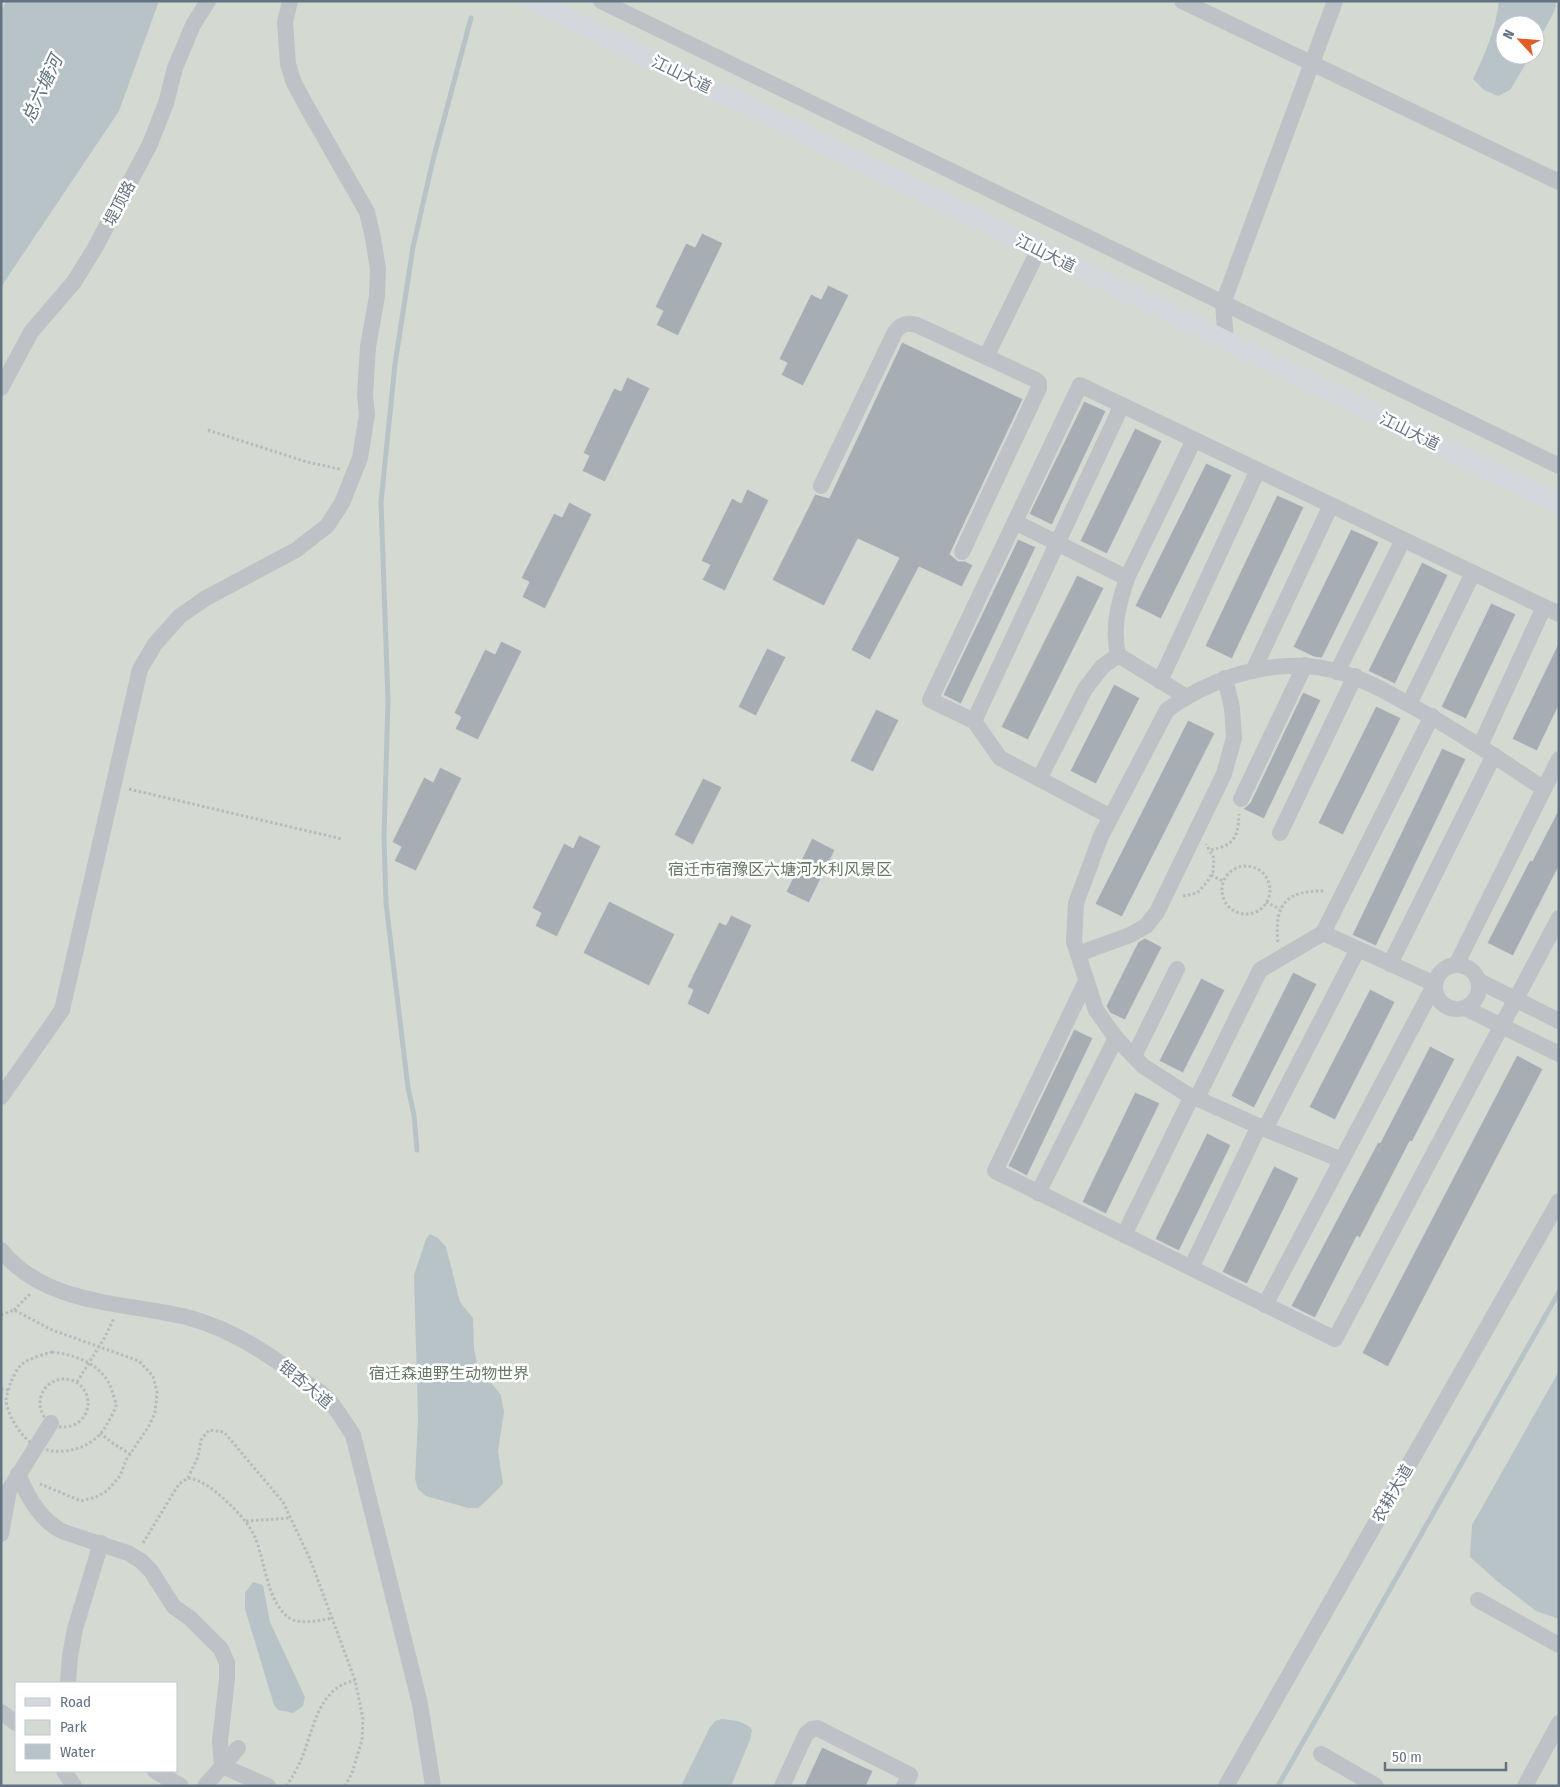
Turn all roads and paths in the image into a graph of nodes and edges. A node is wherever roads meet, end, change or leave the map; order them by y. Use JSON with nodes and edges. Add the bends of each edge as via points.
{"nodes":[{"id":1,"x":208,"y":1,"type":"edge"},
{"id":2,"x":290,"y":1,"type":"edge"},
{"id":3,"x":533,"y":1,"type":"edge"},
{"id":4,"x":601,"y":1,"type":"edge"},
{"id":5,"x":1182,"y":1,"type":"edge"},
{"id":6,"x":1335,"y":1,"type":"edge"},
{"id":7,"x":1312,"y":64,"type":"junction"},
{"id":8,"x":1559,"y":182,"type":"edge"},
{"id":9,"x":1039,"y":249,"type":"junction"},
{"id":10,"x":1223,"y":303,"type":"junction"},
{"id":11,"x":1226,"y":341,"type":"junction"},
{"id":12,"x":986,"y":356,"type":"junction"},
{"id":13,"x":1,"y":388,"type":"edge"},
{"id":14,"x":1122,"y":405,"type":"junction"},
{"id":15,"x":208,"y":430,"type":"dead end"},
{"id":16,"x":1194,"y":440,"type":"junction"},
{"id":17,"x":1559,"y":466,"type":"edge"},
{"id":18,"x":1258,"y":470,"type":"junction"},
{"id":19,"x":355,"y":472,"type":"junction"},
{"id":20,"x":821,"y":486,"type":"dead end"},
{"id":21,"x":1559,"y":504,"type":"edge"},
{"id":22,"x":1331,"y":505,"type":"junction"},
{"id":23,"x":1015,"y":522,"type":"junction"},
{"id":24,"x":1403,"y":540,"type":"junction"},
{"id":25,"x":1057,"y":543,"type":"junction"},
{"id":26,"x":962,"y":552,"type":"dead end"},
{"id":27,"x":1473,"y":573,"type":"junction"},
{"id":28,"x":1127,"y":578,"type":"junction"},
{"id":29,"x":1552,"y":610,"type":"edge"},
{"id":30,"x":1118,"y":656,"type":"junction"},
{"id":31,"x":1305,"y":666,"type":"junction"},
{"id":32,"x":1252,"y":672,"type":"junction"},
{"id":33,"x":1337,"y":672,"type":"junction"},
{"id":34,"x":1355,"y":676,"type":"junction"},
{"id":35,"x":1225,"y":678,"type":"junction"},
{"id":36,"x":1160,"y":681,"type":"junction"},
{"id":37,"x":1185,"y":696,"type":"junction"},
{"id":38,"x":1409,"y":704,"type":"junction"},
{"id":39,"x":1432,"y":716,"type":"junction"},
{"id":40,"x":974,"y":721,"type":"junction"},
{"id":41,"x":1480,"y":746,"type":"junction"},
{"id":42,"x":1494,"y":756,"type":"junction"},
{"id":43,"x":1559,"y":759,"type":"edge"},
{"id":44,"x":1039,"y":779,"type":"junction"},
{"id":45,"x":114,"y":786,"type":"junction"},
{"id":46,"x":1544,"y":789,"type":"junction"},
{"id":47,"x":1242,"y":800,"type":"joint"},
{"id":48,"x":1111,"y":818,"type":"junction"},
{"id":49,"x":1197,"y":831,"type":"junction"},
{"id":50,"x":1280,"y":833,"type":"dead end"},
{"id":51,"x":342,"y":839,"type":"dead end"},
{"id":52,"x":1211,"y":850,"type":"junction"},
{"id":53,"x":1211,"y":875,"type":"junction"},
{"id":54,"x":1223,"y":881,"type":"junction"},
{"id":55,"x":1344,"y":891,"type":"junction"},
{"id":56,"x":1164,"y":897,"type":"junction"},
{"id":57,"x":1266,"y":902,"type":"junction"},
{"id":58,"x":1280,"y":910,"type":"junction"},
{"id":59,"x":1559,"y":918,"type":"edge"},
{"id":60,"x":1323,"y":933,"type":"junction"},
{"id":61,"x":1358,"y":949,"type":"junction"},
{"id":62,"x":1078,"y":954,"type":"junction"},
{"id":63,"x":1280,"y":958,"type":"junction"},
{"id":64,"x":1390,"y":964,"type":"junction"},
{"id":65,"x":1456,"y":965,"type":"junction"},
{"id":66,"x":1177,"y":969,"type":"dead end"},
{"id":67,"x":1086,"y":981,"type":"junction"},
{"id":68,"x":1479,"y":981,"type":"junction"},
{"id":69,"x":1436,"y":984,"type":"junction"},
{"id":70,"x":1516,"y":999,"type":"junction"},
{"id":71,"x":1465,"y":1008,"type":"junction"},
{"id":72,"x":1559,"y":1021,"type":"edge"},
{"id":73,"x":1501,"y":1026,"type":"junction"},
{"id":74,"x":1116,"y":1038,"type":"junction"},
{"id":75,"x":1559,"y":1054,"type":"edge"},
{"id":76,"x":1134,"y":1056,"type":"junction"},
{"id":77,"x":1,"y":1097,"type":"edge"},
{"id":78,"x":1194,"y":1097,"type":"junction"},
{"id":79,"x":1262,"y":1128,"type":"junction"},
{"id":80,"x":1342,"y":1160,"type":"junction"},
{"id":81,"x":1038,"y":1193,"type":"junction"},
{"id":82,"x":1559,"y":1201,"type":"edge"},
{"id":83,"x":1124,"y":1235,"type":"junction"},
{"id":84,"x":1,"y":1250,"type":"edge"},
{"id":85,"x":1191,"y":1268,"type":"junction"},
{"id":86,"x":43,"y":1282,"type":"junction"},
{"id":87,"x":120,"y":1305,"type":"junction"},
{"id":88,"x":1265,"y":1305,"type":"junction"},
{"id":89,"x":14,"y":1310,"type":"junction"},
{"id":90,"x":1,"y":1315,"type":"edge"},
{"id":91,"x":99,"y":1346,"type":"junction"},
{"id":92,"x":89,"y":1362,"type":"junction"},
{"id":93,"x":76,"y":1382,"type":"junction"},
{"id":94,"x":1,"y":1389,"type":"edge"},
{"id":95,"x":9,"y":1390,"type":"junction"},
{"id":96,"x":51,"y":1423,"type":"junction"},
{"id":97,"x":100,"y":1433,"type":"junction"},
{"id":98,"x":36,"y":1446,"type":"junction"},
{"id":99,"x":130,"y":1454,"type":"junction"},
{"id":100,"x":18,"y":1474,"type":"junction"},
{"id":101,"x":188,"y":1478,"type":"junction"},
{"id":102,"x":5,"y":1493,"type":"edge"},
{"id":103,"x":290,"y":1518,"type":"junction"},
{"id":104,"x":246,"y":1521,"type":"junction"},
{"id":105,"x":1,"y":1534,"type":"edge"},
{"id":106,"x":101,"y":1543,"type":"junction"},
{"id":107,"x":135,"y":1557,"type":"junction"},
{"id":108,"x":1478,"y":1600,"type":"dead end"},
{"id":109,"x":333,"y":1618,"type":"junction"},
{"id":110,"x":1559,"y":1645,"type":"edge"},
{"id":111,"x":355,"y":1680,"type":"junction"},
{"id":112,"x":68,"y":1682,"type":"edge"},
{"id":113,"x":1,"y":1712,"type":"edge"},
{"id":114,"x":15,"y":1722,"type":"edge"},
{"id":115,"x":1559,"y":1723,"type":"edge"},
{"id":116,"x":238,"y":1748,"type":"dead end"},
{"id":117,"x":1321,"y":1754,"type":"dead end"},
{"id":118,"x":222,"y":1766,"type":"junction"},
{"id":119,"x":65,"y":1772,"type":"edge"},
{"id":120,"x":157,"y":1772,"type":"edge"},
{"id":121,"x":74,"y":1786,"type":"edge"},
{"id":122,"x":181,"y":1786,"type":"edge"},
{"id":123,"x":206,"y":1786,"type":"edge"},
{"id":124,"x":268,"y":1786,"type":"edge"},
{"id":125,"x":286,"y":1786,"type":"edge"},
{"id":126,"x":346,"y":1786,"type":"edge"},
{"id":127,"x":432,"y":1786,"type":"edge"},
{"id":128,"x":782,"y":1786,"type":"edge"},
{"id":129,"x":904,"y":1786,"type":"edge"},
{"id":130,"x":1226,"y":1786,"type":"edge"},
{"id":131,"x":1376,"y":1786,"type":"edge"},
{"id":132,"x":1525,"y":1786,"type":"edge"}],
"edges":[{"from":1,"to":13,"type":"street","name":"堤顶路","via":[[193,25],[150,144],[96,248],[71,285],[31,332]]},
{"from":2,"to":19,"type":"street","via":[[286,22],[288,64],[294,83],[367,212],[378,269],[366,368],[365,434]]},
{"from":3,"to":9,"type":"main road","name":"江山大道"},
{"from":4,"to":10,"type":"street"},
{"from":5,"to":7,"type":"street"},
{"from":6,"to":7,"type":"street"},
{"from":7,"to":8,"type":"street"},
{"from":7,"to":10,"type":"street"},
{"from":9,"to":11,"type":"main road","name":"江山大道"},
{"from":9,"to":12,"type":"street"},
{"from":10,"to":11,"type":"street"},
{"from":10,"to":17,"type":"street"},
{"from":11,"to":21,"type":"main road","name":"江山大道"},
{"from":12,"to":20,"type":"street","via":[[911,323],[899,327]]},
{"from":12,"to":26,"type":"street","via":[[1036,380],[1039,388]]},
{"from":14,"to":16,"type":"street"},
{"from":14,"to":23,"type":"street","via":[[1080,386]]},
{"from":14,"to":25,"type":"street"},
{"from":15,"to":19,"type":"path","via":[[307,462]]},
{"from":16,"to":18,"type":"street"},
{"from":16,"to":28,"type":"street"},
{"from":18,"to":22,"type":"street"},
{"from":18,"to":36,"type":"street"},
{"from":19,"to":45,"type":"street","via":[[342,503],[327,526],[296,550],[206,598],[180,616],[155,644],[140,669]]},
{"from":22,"to":24,"type":"street"},
{"from":22,"to":32,"type":"street"},
{"from":23,"to":25,"type":"street"},
{"from":23,"to":40,"type":"street","via":[[930,700]]},
{"from":24,"to":27,"type":"street"},
{"from":24,"to":33,"type":"street"},
{"from":25,"to":28,"type":"street"},
{"from":25,"to":40,"type":"street"},
{"from":27,"to":29,"type":"street"},
{"from":27,"to":38,"type":"street"},
{"from":28,"to":30,"type":"street","via":[[1114,626]]},
{"from":29,"to":41,"type":"street"},
{"from":30,"to":36,"type":"street"},
{"from":30,"to":44,"type":"street","via":[[1102,667],[1085,689]]},
{"from":31,"to":32,"type":"street","via":[[1270,667]]},
{"from":31,"to":33,"type":"street"},
{"from":31,"to":47,"type":"street"},
{"from":32,"to":35,"type":"street"},
{"from":33,"to":34,"type":"street"},
{"from":34,"to":38,"type":"street"},
{"from":34,"to":50,"type":"street"},
{"from":35,"to":37,"type":"street"},
{"from":35,"to":49,"type":"street","via":[[1234,738],[1224,774]]},
{"from":36,"to":37,"type":"street"},
{"from":37,"to":48,"type":"street","via":[[1167,710]]},
{"from":38,"to":39,"type":"street"},
{"from":39,"to":41,"type":"street"},
{"from":39,"to":55,"type":"street"},
{"from":40,"to":44,"type":"street","via":[[1000,758]]},
{"from":41,"to":42,"type":"street"},
{"from":42,"to":46,"type":"street"},
{"from":42,"to":64,"type":"street"},
{"from":43,"to":46,"type":"street"},
{"from":44,"to":48,"type":"street"},
{"from":45,"to":51,"type":"path"},
{"from":45,"to":77,"type":"street","via":[[62,1010]]},
{"from":46,"to":65,"type":"street"},
{"from":47,"to":52,"type":"path","via":[[1234,838],[1226,846]]},
{"from":48,"to":62,"type":"street","via":[[1076,903],[1074,942]]},
{"from":49,"to":52,"type":"path"},
{"from":49,"to":56,"type":"street"},
{"from":52,"to":53,"type":"path","via":[[1214,858]]},
{"from":53,"to":54,"type":"path"},
{"from":53,"to":56,"type":"path","via":[[1197,893]]},
{"from":54,"to":57,"type":"path","via":[[1221,893],[1224,901],[1235,912],[1251,914],[1259,911]]},
{"from":54,"to":57,"type":"path","via":[[1239,867],[1254,867],[1269,884]]},
{"from":55,"to":58,"type":"path","via":[[1318,891],[1294,896]]},
{"from":55,"to":60,"type":"street"},
{"from":56,"to":62,"type":"street","via":[[1146,926],[1110,944]]},
{"from":57,"to":58,"type":"path"},
{"from":58,"to":63,"type":"path","via":[[1277,932]]},
{"from":59,"to":70,"type":"street"},
{"from":60,"to":61,"type":"street"},
{"from":60,"to":63,"type":"street"},
{"from":61,"to":64,"type":"street"},
{"from":61,"to":79,"type":"street"},
{"from":62,"to":67,"type":"street"},
{"from":63,"to":78,"type":"street","via":[[1260,970]]},
{"from":64,"to":69,"type":"street"},
{"from":65,"to":68,"type":"street","via":[[1470,969]]},
{"from":65,"to":69,"type":"street","via":[[1442,971]]},
{"from":66,"to":76,"type":"street"},
{"from":67,"to":74,"type":"street","via":[[1096,1010]]},
{"from":67,"to":81,"type":"street","via":[[995,1171]]},
{"from":68,"to":70,"type":"street"},
{"from":68,"to":71,"type":"street","via":[[1476,1000]]},
{"from":69,"to":71,"type":"street","via":[[1436,992],[1443,1004],[1458,1010]]},
{"from":69,"to":80,"type":"street"},
{"from":70,"to":72,"type":"street"},
{"from":70,"to":73,"type":"street"},
{"from":71,"to":73,"type":"street"},
{"from":73,"to":75,"type":"street"},
{"from":73,"to":88,"type":"street","via":[[1335,1339]]},
{"from":74,"to":76,"type":"street"},
{"from":74,"to":81,"type":"street"},
{"from":76,"to":78,"type":"street","via":[[1144,1066]]},
{"from":78,"to":79,"type":"street"},
{"from":78,"to":83,"type":"street"},
{"from":79,"to":80,"type":"street"},
{"from":79,"to":85,"type":"street"},
{"from":80,"to":88,"type":"street"},
{"from":81,"to":83,"type":"street"},
{"from":82,"to":130,"type":"street","name":"农耕大道"},
{"from":83,"to":85,"type":"street"},
{"from":84,"to":86,"type":"street","name":"银杏大道","via":[[28,1274]]},
{"from":85,"to":88,"type":"street"},
{"from":86,"to":87,"type":"street","name":"银杏大道","via":[[59,1290]]},
{"from":86,"to":89,"type":"path"},
{"from":87,"to":91,"type":"path"},
{"from":87,"to":127,"type":"street","name":"银杏大道","via":[[190,1318],[242,1338],[280,1362],[329,1400],[353,1435],[420,1704]]},
{"from":89,"to":90,"type":"path"},
{"from":89,"to":91,"type":"path","via":[[52,1330]]},
{"from":91,"to":92,"type":"path"},
{"from":91,"to":99,"type":"path","via":[[139,1361],[153,1376],[157,1392],[155,1413]]},
{"from":92,"to":93,"type":"path"},
{"from":92,"to":95,"type":"path","via":[[52,1352],[21,1365]]},
{"from":92,"to":97,"type":"path","via":[[111,1384],[116,1405]]},
{"from":93,"to":96,"type":"path","via":[[65,1378],[45,1388],[41,1396],[42,1411]]},
{"from":93,"to":96,"type":"path","via":[[88,1398],[86,1414],[74,1425],[66,1427]]},
{"from":94,"to":95,"type":"path"},
{"from":95,"to":98,"type":"path","via":[[6,1399],[12,1421]]},
{"from":96,"to":98,"type":"street"},
{"from":97,"to":98,"type":"path","via":[[91,1443],[73,1450],[54,1451]]},
{"from":97,"to":99,"type":"path"},
{"from":98,"to":100,"type":"street"},
{"from":99,"to":100,"type":"path","via":[[120,1476],[107,1491],[81,1501]]},
{"from":100,"to":102,"type":"street"},
{"from":100,"to":106,"type":"street","via":[[36,1508],[48,1522],[64,1532]]},
{"from":101,"to":103,"type":"path","via":[[198,1457],[201,1440],[210,1430],[224,1432],[282,1502]]},
{"from":101,"to":104,"type":"path","via":[[214,1490]]},
{"from":101,"to":107,"type":"path","via":[[179,1484]]},
{"from":102,"to":105,"type":"street"},
{"from":103,"to":104,"type":"path"},
{"from":103,"to":109,"type":"path"},
{"from":104,"to":109,"type":"path","via":[[261,1553],[272,1597],[282,1612],[289,1619],[301,1621]]},
{"from":106,"to":107,"type":"street"},
{"from":106,"to":112,"type":"street","via":[[76,1629]]},
{"from":107,"to":118,"type":"street","via":[[151,1571],[174,1607],[221,1649],[227,1663],[220,1741]]},
{"from":108,"to":110,"type":"street"},
{"from":109,"to":111,"type":"path"},
{"from":111,"to":125,"type":"path","via":[[340,1686],[330,1695],[318,1714],[295,1773]]},
{"from":111,"to":126,"type":"path","via":[[363,1719],[362,1740]]},
{"from":113,"to":114,"type":"street"},
{"from":115,"to":132,"type":"street"},
{"from":116,"to":118,"type":"street"},
{"from":117,"to":131,"type":"street"},
{"from":118,"to":123,"type":"street"},
{"from":118,"to":124,"type":"street"},
{"from":119,"to":121,"type":"street"},
{"from":120,"to":122,"type":"street"},
{"from":128,"to":129,"type":"street","via":[[806,1734],[817,1728],[910,1774]]}]}
